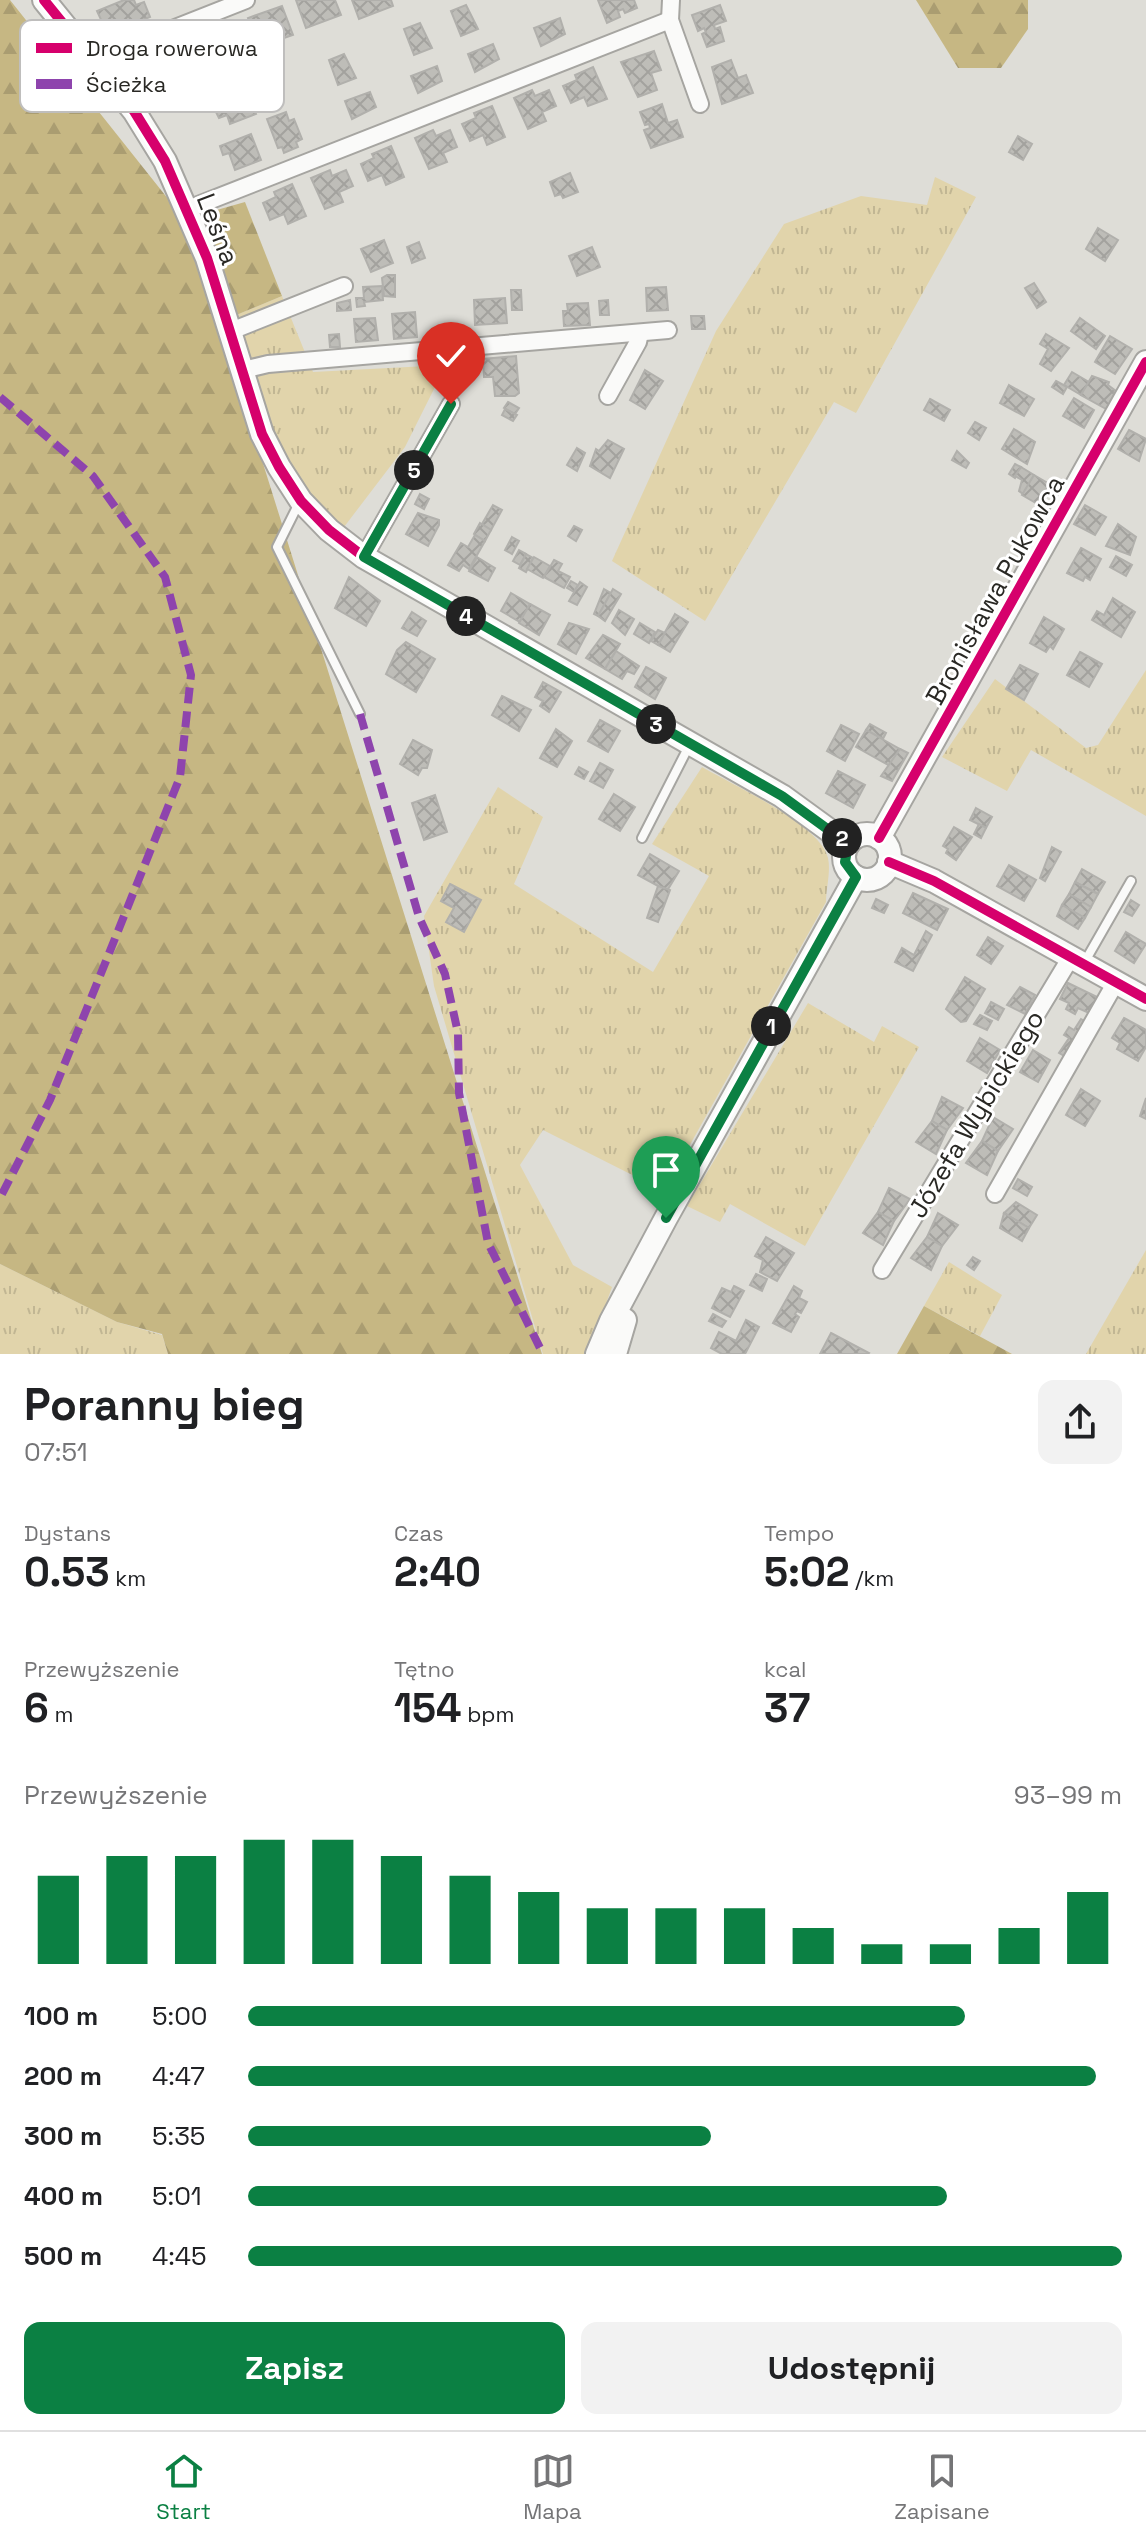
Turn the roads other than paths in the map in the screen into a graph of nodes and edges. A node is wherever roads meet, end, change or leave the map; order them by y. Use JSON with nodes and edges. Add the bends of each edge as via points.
{"nodes":[{"id":1,"x":44,"y":0,"type":"edge"},
{"id":2,"x":246,"y":0,"type":"edge"},
{"id":3,"x":671,"y":0,"type":"edge"},
{"id":4,"x":61,"y":20,"type":"edge"},
{"id":5,"x":195,"y":20,"type":"edge"},
{"id":6,"x":670,"y":20,"type":"junction"},
{"id":7,"x":700,"y":104,"type":"dead end"},
{"id":8,"x":135,"y":112,"type":"edge"},
{"id":9,"x":188,"y":209,"type":"junction"},
{"id":10,"x":344,"y":286,"type":"dead end"},
{"id":11,"x":668,"y":330,"type":"dead end"},
{"id":12,"x":231,"y":331,"type":"junction"},
{"id":13,"x":640,"y":333,"type":"junction"},
{"id":14,"x":1146,"y":362,"type":"edge"},
{"id":15,"x":243,"y":370,"type":"junction"},
{"id":16,"x":1139,"y":390,"type":"edge"},
{"id":17,"x":608,"y":396,"type":"dead end"},
{"id":18,"x":451,"y":404,"type":"dead end"},
{"id":19,"x":301,"y":501,"type":"junction"},
{"id":20,"x":364,"y":557,"type":"junction"},
{"id":21,"x":360,"y":714,"type":"dead end"},
{"id":22,"x":691,"y":744,"type":"junction"},
{"id":23,"x":642,"y":838,"type":"dead end"},
{"id":24,"x":879,"y":838,"type":"junction"},
{"id":25,"x":848,"y":844,"type":"junction"},
{"id":26,"x":889,"y":862,"type":"junction"},
{"id":27,"x":856,"y":877,"type":"junction"},
{"id":28,"x":1131,"y":881,"type":"dead end"},
{"id":29,"x":1077,"y":961,"type":"junction"},
{"id":30,"x":1116,"y":982,"type":"junction"},
{"id":31,"x":1146,"y":999,"type":"edge"},
{"id":32,"x":995,"y":1194,"type":"dead end"},
{"id":33,"x":882,"y":1270,"type":"dead end"},
{"id":34,"x":637,"y":1276,"type":"junction"},
{"id":35,"x":597,"y":1354,"type":"edge"},
{"id":36,"x":615,"y":1354,"type":"edge"}],
"edges":[{"from":1,"to":4,"type":"street","name":"Leśna"},
{"from":2,"to":5,"type":"street"},
{"from":3,"to":6,"type":"street"},
{"from":6,"to":7,"type":"street"},
{"from":6,"to":9,"type":"street","name":"Leśna"},
{"from":8,"to":9,"type":"street","name":"Leśna"},
{"from":9,"to":12,"type":"street","name":"Leśna"},
{"from":10,"to":12,"type":"street"},
{"from":11,"to":13,"type":"street"},
{"from":12,"to":15,"type":"street","name":"Leśna"},
{"from":13,"to":15,"type":"street"},
{"from":13,"to":17,"type":"street"},
{"from":14,"to":16,"type":"street","name":"Bronisława Pukowca"},
{"from":15,"to":19,"type":"street","name":"Leśna","via":[[262,434]]},
{"from":16,"to":24,"type":"street","name":"Bronisława Pukowca"},
{"from":18,"to":20,"type":"street"},
{"from":19,"to":20,"type":"street"},
{"from":19,"to":21,"type":"lane","via":[[277,547]]},
{"from":20,"to":22,"type":"street"},
{"from":22,"to":23,"type":"lane"},
{"from":22,"to":25,"type":"street","via":[[782,796]]},
{"from":24,"to":25,"type":"street","via":[[862,835]]},
{"from":24,"to":26,"type":"street","via":[[890,853]]},
{"from":25,"to":27,"type":"street","via":[[845,862]]},
{"from":26,"to":27,"type":"street","via":[[876,878]]},
{"from":26,"to":29,"type":"street","via":[[934,881]]},
{"from":27,"to":34,"type":"street"},
{"from":28,"to":29,"type":"lane","name":"Józefa Wybickiego"},
{"from":29,"to":30,"type":"street"},
{"from":29,"to":33,"type":"street","name":"Józefa Wybickiego"},
{"from":30,"to":31,"type":"street"},
{"from":30,"to":32,"type":"street","name":"Józefa Wybickiego"},
{"from":34,"to":35,"type":"street"},
{"from":34,"to":36,"type":"street"}]}
